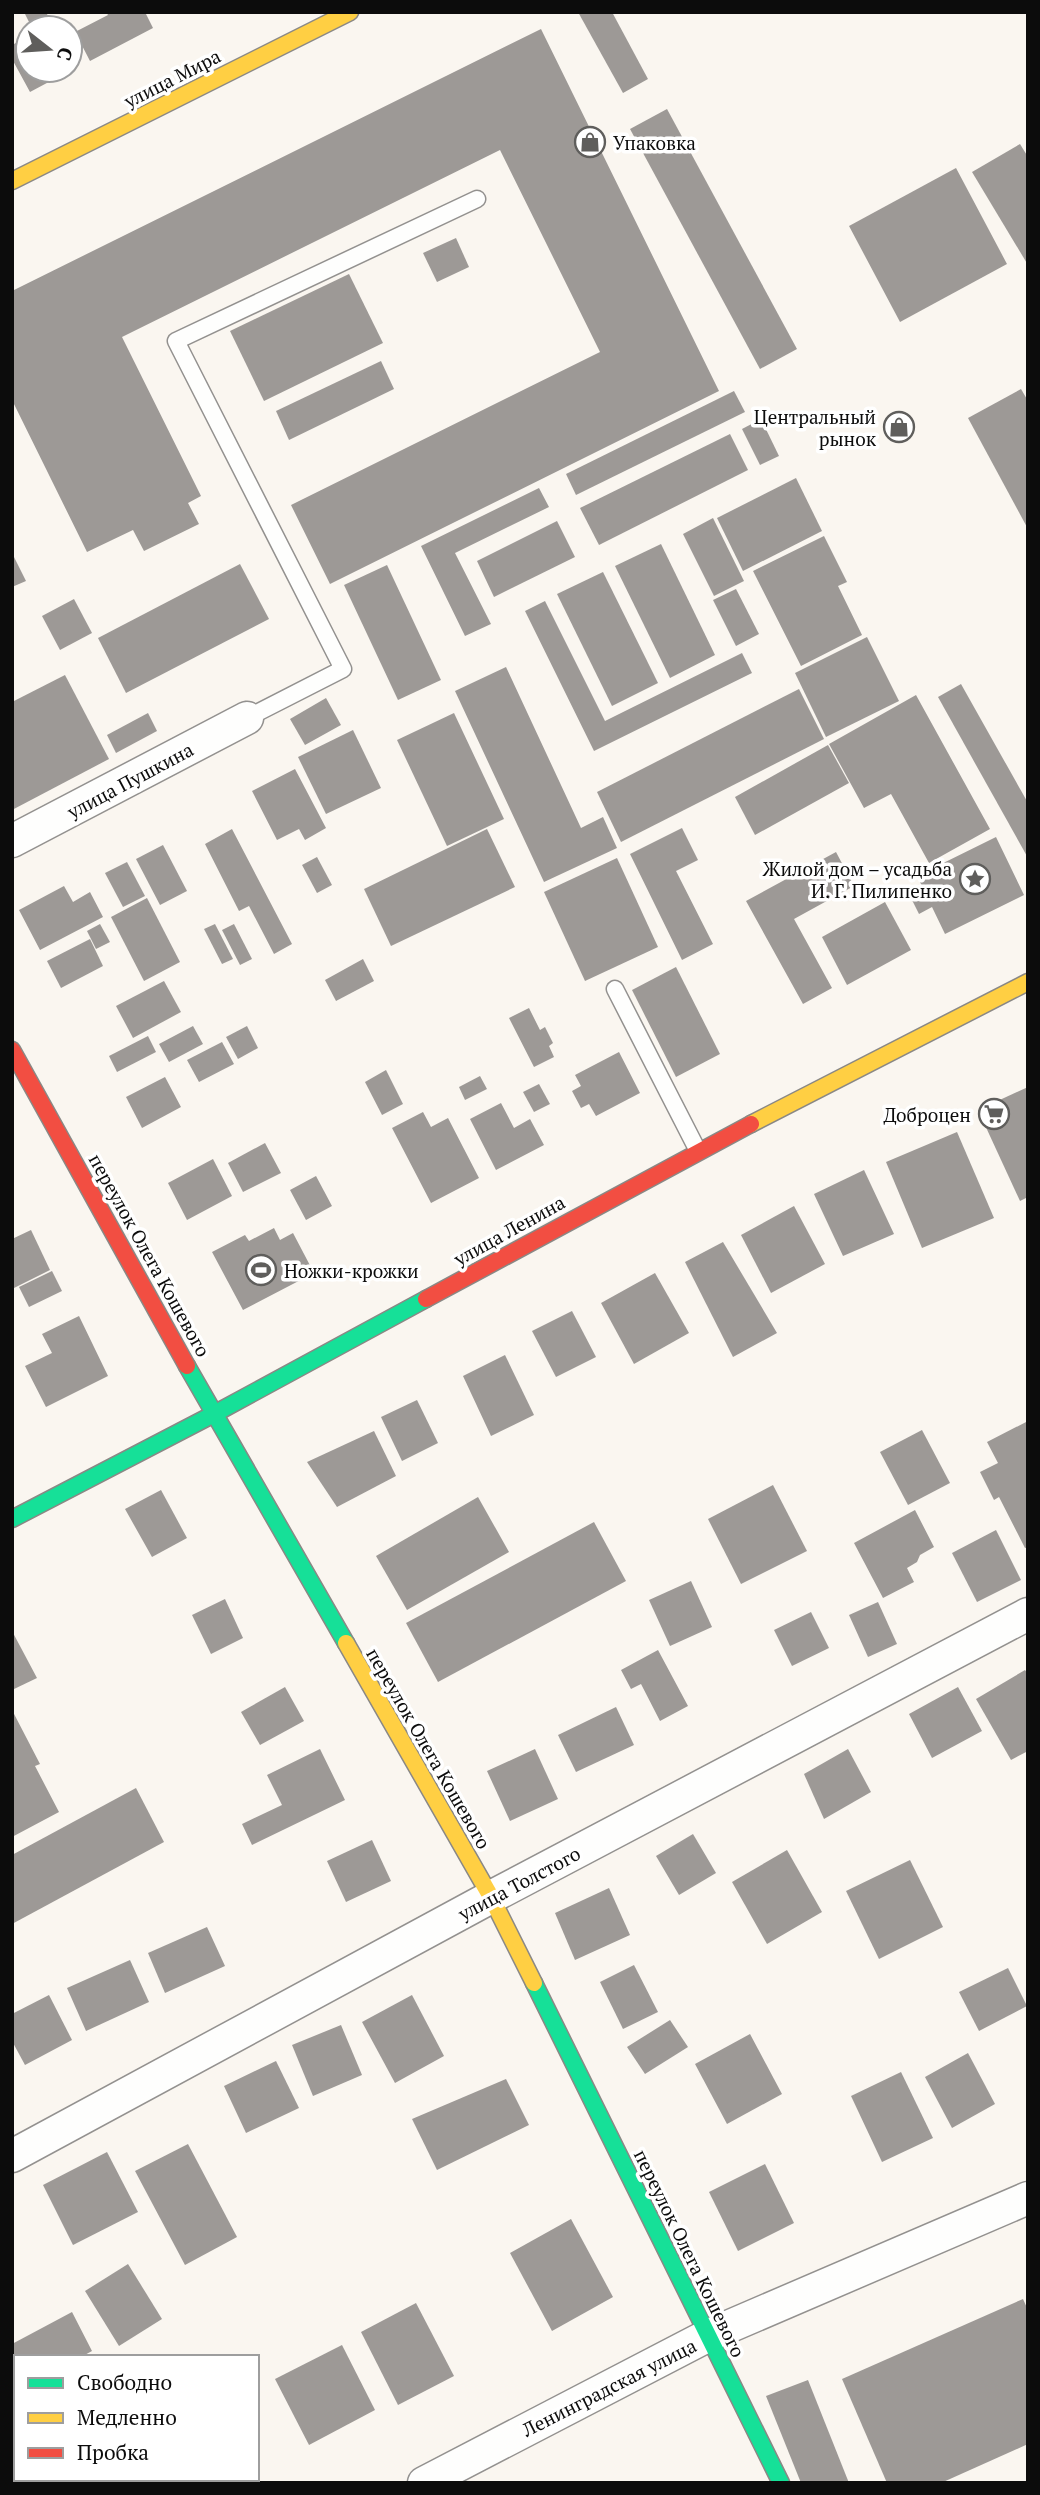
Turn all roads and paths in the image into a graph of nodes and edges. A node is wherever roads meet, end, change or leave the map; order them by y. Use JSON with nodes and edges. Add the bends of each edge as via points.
{"nodes":[{"id":1,"x":350,"y":12,"type":"edge"},
{"id":2,"x":12,"y":181,"type":"edge"},
{"id":3,"x":477,"y":199,"type":"dead end"},
{"id":4,"x":247,"y":719,"type":"joint"},
{"id":5,"x":12,"y":841,"type":"edge"},
{"id":6,"x":1028,"y":982,"type":"edge"},
{"id":7,"x":615,"y":989,"type":"dead end"},
{"id":8,"x":12,"y":1050,"type":"edge"},
{"id":9,"x":698,"y":1151,"type":"junction"},
{"id":10,"x":214,"y":1414,"type":"junction"},
{"id":11,"x":12,"y":1520,"type":"edge"},
{"id":12,"x":1028,"y":1614,"type":"edge"},
{"id":13,"x":491,"y":1898,"type":"junction"},
{"id":14,"x":12,"y":2155,"type":"edge"},
{"id":15,"x":1028,"y":2197,"type":"edge"},
{"id":16,"x":707,"y":2336,"type":"junction"},
{"id":17,"x":424,"y":2483,"type":"edge"},
{"id":18,"x":781,"y":2483,"type":"edge"}],
"edges":[{"from":1,"to":2,"type":"street","name":"улица Мира"},
{"from":3,"to":4,"type":"lane","via":[[176,341],[343,669]]},
{"from":4,"to":5,"type":"street","name":"улица Пушкина"},
{"from":6,"to":9,"type":"street","name":"улица Ленина"},
{"from":7,"to":9,"type":"lane"},
{"from":8,"to":10,"type":"street","name":"переулок Олега Кошевого"},
{"from":9,"to":10,"type":"street","name":"улица Ленина"},
{"from":10,"to":11,"type":"street","name":"улица Ленина"},
{"from":10,"to":13,"type":"street","name":"переулок Олега Кошевого"},
{"from":12,"to":13,"type":"street","name":"улица Толстого"},
{"from":13,"to":14,"type":"street","name":"улица Толстого"},
{"from":13,"to":16,"type":"street","name":"переулок Олега Кошевого"},
{"from":15,"to":16,"type":"street","name":"Ленинградская улица"},
{"from":16,"to":17,"type":"street","name":"Ленинградская улица"},
{"from":16,"to":18,"type":"street","name":"переулок Олега Кошевого"}]}
